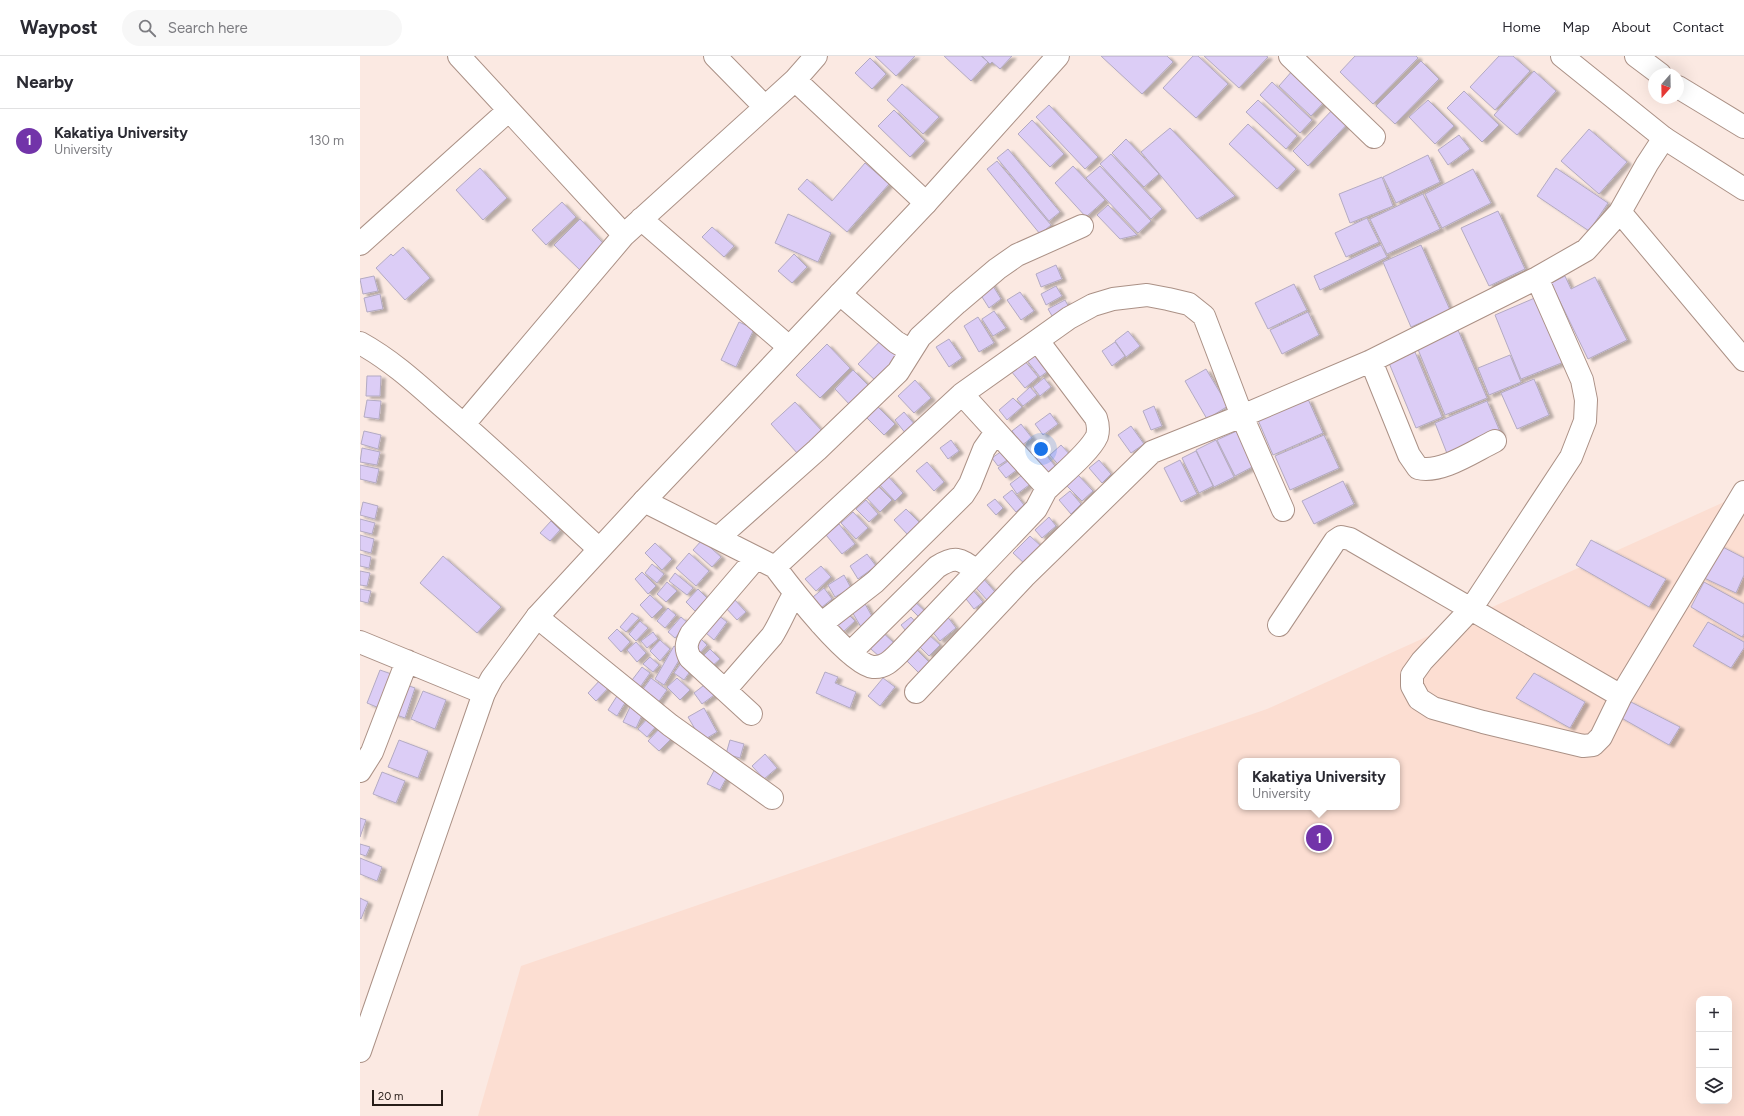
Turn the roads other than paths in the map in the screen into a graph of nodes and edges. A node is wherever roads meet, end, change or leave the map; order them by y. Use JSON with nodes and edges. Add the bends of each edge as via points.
{"nodes":[{"id":1,"x":459,"y":56,"type":"edge"},
{"id":2,"x":715,"y":56,"type":"edge"},
{"id":3,"x":816,"y":56,"type":"edge"},
{"id":4,"x":1058,"y":56,"type":"edge"},
{"id":5,"x":1290,"y":56,"type":"edge"},
{"id":6,"x":1562,"y":56,"type":"edge"},
{"id":7,"x":1636,"y":56,"type":"edge"},
{"id":8,"x":1652,"y":68,"type":"edge"},
{"id":9,"x":795,"y":80,"type":"junction"},
{"id":10,"x":1684,"y":91,"type":"edge"},
{"id":11,"x":765,"y":107,"type":"junction"},
{"id":12,"x":508,"y":111,"type":"junction"},
{"id":13,"x":1744,"y":128,"type":"edge"},
{"id":14,"x":1374,"y":137,"type":"dead end"},
{"id":15,"x":1664,"y":138,"type":"junction"},
{"id":16,"x":1744,"y":188,"type":"edge"},
{"id":17,"x":926,"y":203,"type":"junction"},
{"id":18,"x":1620,"y":212,"type":"junction"},
{"id":19,"x":641,"y":219,"type":"junction"},
{"id":20,"x":1082,"y":226,"type":"dead end"},
{"id":21,"x":624,"y":235,"type":"junction"},
{"id":22,"x":360,"y":244,"type":"edge"},
{"id":23,"x":1537,"y":278,"type":"junction"},
{"id":24,"x":840,"y":294,"type":"junction"},
{"id":25,"x":1038,"y":341,"type":"junction"},
{"id":26,"x":360,"y":343,"type":"edge"},
{"id":27,"x":789,"y":347,"type":"junction"},
{"id":28,"x":911,"y":351,"type":"junction"},
{"id":29,"x":1744,"y":360,"type":"edge"},
{"id":30,"x":1371,"y":361,"type":"junction"},
{"id":31,"x":962,"y":394,"type":"junction"},
{"id":32,"x":1242,"y":416,"type":"junction"},
{"id":33,"x":464,"y":424,"type":"junction"},
{"id":34,"x":996,"y":432,"type":"junction"},
{"id":35,"x":1495,"y":441,"type":"dead end"},
{"id":36,"x":1046,"y":490,"type":"junction"},
{"id":37,"x":1744,"y":492,"type":"edge"},
{"id":38,"x":644,"y":501,"type":"junction"},
{"id":39,"x":1283,"y":510,"type":"dead end"},
{"id":40,"x":718,"y":538,"type":"junction"},
{"id":41,"x":599,"y":549,"type":"junction"},
{"id":42,"x":756,"y":558,"type":"junction"},
{"id":43,"x":775,"y":567,"type":"junction"},
{"id":44,"x":977,"y":571,"type":"junction"},
{"id":45,"x":915,"y":588,"type":"junction"},
{"id":46,"x":795,"y":593,"type":"junction"},
{"id":47,"x":1471,"y":609,"type":"junction"},
{"id":48,"x":937,"y":613,"type":"junction"},
{"id":49,"x":537,"y":617,"type":"junction"},
{"id":50,"x":821,"y":624,"type":"junction"},
{"id":51,"x":1279,"y":625,"type":"dead end"},
{"id":52,"x":360,"y":642,"type":"edge"},
{"id":53,"x":850,"y":653,"type":"junction"},
{"id":54,"x":407,"y":661,"type":"junction"},
{"id":55,"x":725,"y":690,"type":"junction"},
{"id":56,"x":916,"y":692,"type":"dead end"},
{"id":57,"x":484,"y":693,"type":"junction"},
{"id":58,"x":1621,"y":696,"type":"junction"},
{"id":59,"x":752,"y":714,"type":"dead end"},
{"id":60,"x":360,"y":771,"type":"edge"},
{"id":61,"x":772,"y":798,"type":"dead end"},
{"id":62,"x":360,"y":1051,"type":"edge"}],
"edges":[{"from":1,"to":12,"type":"street"},
{"from":2,"to":11,"type":"street"},
{"from":3,"to":9,"type":"street"},
{"from":4,"to":17,"type":"street"},
{"from":5,"to":14,"type":"street"},
{"from":6,"to":15,"type":"street"},
{"from":7,"to":8,"type":"street"},
{"from":9,"to":11,"type":"street"},
{"from":9,"to":17,"type":"street"},
{"from":10,"to":13,"type":"street"},
{"from":11,"to":19,"type":"street"},
{"from":12,"to":21,"type":"street"},
{"from":12,"to":22,"type":"street"},
{"from":15,"to":16,"type":"street"},
{"from":15,"to":18,"type":"street"},
{"from":17,"to":24,"type":"street"},
{"from":18,"to":23,"type":"street","via":[[1586,250]]},
{"from":18,"to":29,"type":"street"},
{"from":19,"to":21,"type":"street"},
{"from":19,"to":27,"type":"street"},
{"from":20,"to":28,"type":"street","via":[[1018,255],[997,269],[920,337]]},
{"from":21,"to":33,"type":"street"},
{"from":23,"to":30,"type":"street"},
{"from":23,"to":47,"type":"street","via":[[1582,380],[1586,400],[1585,421],[1571,457]]},
{"from":24,"to":27,"type":"street"},
{"from":24,"to":28,"type":"street","via":[[896,342]]},
{"from":25,"to":31,"type":"street"},
{"from":25,"to":32,"type":"street","via":[[1093,304],[1113,299],[1147,295],[1188,304],[1204,316]]},
{"from":25,"to":36,"type":"street","via":[[1096,418],[1098,426],[1097,436],[1090,446]]},
{"from":26,"to":33,"type":"street","via":[[378,353]]},
{"from":27,"to":38,"type":"street"},
{"from":28,"to":40,"type":"street","via":[[898,372],[817,450]]},
{"from":30,"to":32,"type":"street"},
{"from":30,"to":35,"type":"street","via":[[1409,455],[1418,468],[1438,468]]},
{"from":31,"to":34,"type":"street"},
{"from":31,"to":43,"type":"street"},
{"from":32,"to":39,"type":"street"},
{"from":32,"to":56,"type":"street","via":[[1162,447],[1143,459],[1024,577]]},
{"from":33,"to":41,"type":"street"},
{"from":34,"to":36,"type":"street","via":[[1043,483]]},
{"from":34,"to":50,"type":"street","via":[[984,449],[963,495],[875,582]]},
{"from":36,"to":44,"type":"street","via":[[1036,509]]},
{"from":37,"to":58,"type":"street"},
{"from":38,"to":40,"type":"street"},
{"from":38,"to":41,"type":"street"},
{"from":40,"to":42,"type":"street"},
{"from":41,"to":49,"type":"street"},
{"from":42,"to":43,"type":"street"},
{"from":42,"to":55,"type":"street","via":[[686,642],[686,651],[690,658]]},
{"from":43,"to":46,"type":"street"},
{"from":44,"to":45,"type":"street","via":[[959,560],[948,560]]},
{"from":44,"to":48,"type":"street"},
{"from":45,"to":48,"type":"street"},
{"from":45,"to":53,"type":"street"},
{"from":46,"to":50,"type":"street"},
{"from":46,"to":55,"type":"street","via":[[772,636]]},
{"from":47,"to":51,"type":"street","via":[[1350,539],[1341,537],[1335,541]]},
{"from":47,"to":58,"type":"street"},
{"from":47,"to":58,"type":"street","via":[[1412,675],[1412,686],[1419,699],[1433,708],[1583,746],[1593,745],[1600,738]]},
{"from":48,"to":53,"type":"street","via":[[882,667],[862,664]]},
{"from":49,"to":57,"type":"street","via":[[492,678]]},
{"from":49,"to":61,"type":"street","via":[[670,725]]},
{"from":50,"to":53,"type":"street"},
{"from":52,"to":54,"type":"street"},
{"from":54,"to":57,"type":"street"},
{"from":54,"to":60,"type":"street","via":[[372,752]]},
{"from":55,"to":59,"type":"street"},
{"from":57,"to":62,"type":"street"}]}
